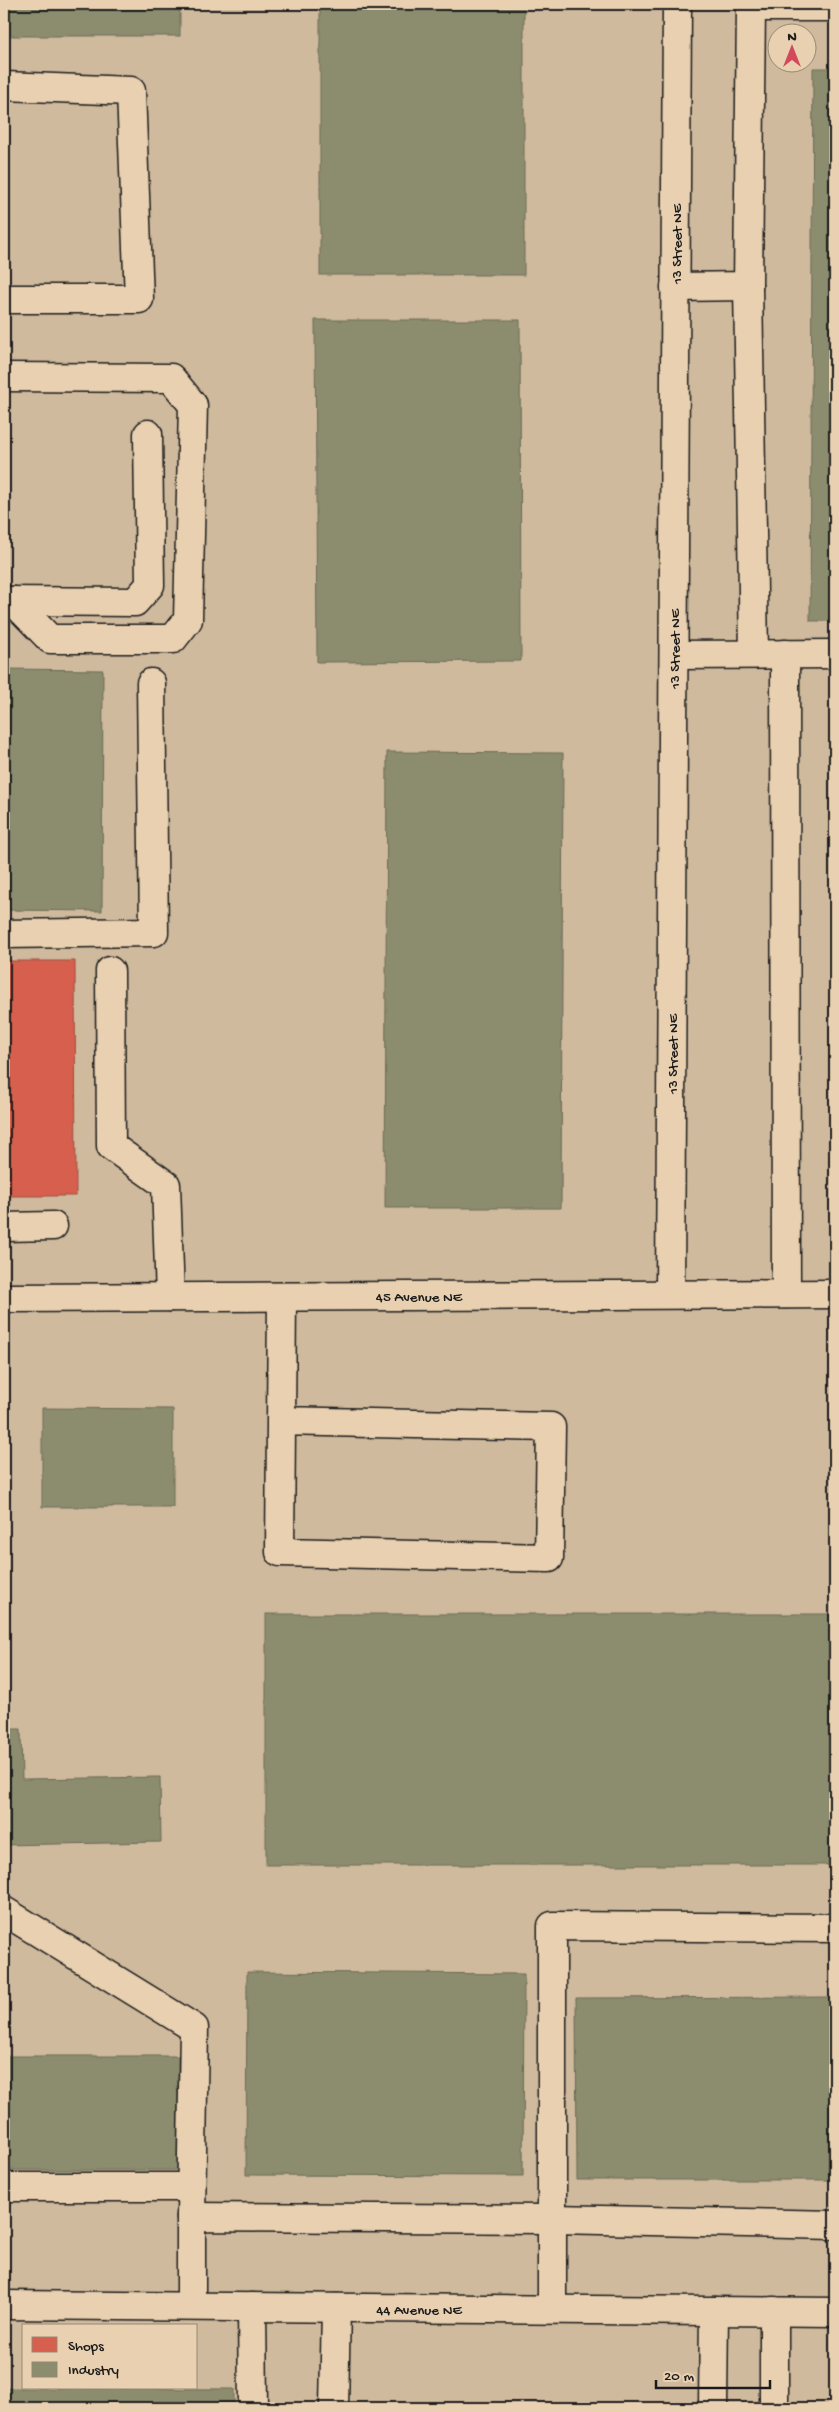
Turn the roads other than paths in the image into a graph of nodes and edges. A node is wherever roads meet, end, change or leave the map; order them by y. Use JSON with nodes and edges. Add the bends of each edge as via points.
{"nodes":[{"id":1,"x":677,"y":4,"type":"edge"},
{"id":2,"x":835,"y":7,"type":"edge"},
{"id":3,"x":4,"y":86,"type":"edge"},
{"id":4,"x":748,"y":286,"type":"junction"},
{"id":5,"x":675,"y":287,"type":"junction"},
{"id":6,"x":4,"y":299,"type":"edge"},
{"id":7,"x":4,"y":377,"type":"edge"},
{"id":8,"x":148,"y":434,"type":"dead end"},
{"id":9,"x":8,"y":601,"type":"edge"},
{"id":10,"x":674,"y":654,"type":"junction"},
{"id":11,"x":754,"y":654,"type":"junction"},
{"id":12,"x":785,"y":654,"type":"junction"},
{"id":13,"x":835,"y":654,"type":"edge"},
{"id":14,"x":151,"y":683,"type":"dead end"},
{"id":15,"x":4,"y":934,"type":"edge"},
{"id":16,"x":110,"y":971,"type":"dead end"},
{"id":17,"x":53,"y":1226,"type":"dead end"},
{"id":18,"x":4,"y":1227,"type":"edge"},
{"id":19,"x":670,"y":1294,"type":"junction"},
{"id":20,"x":786,"y":1294,"type":"junction"},
{"id":21,"x":835,"y":1294,"type":"edge"},
{"id":22,"x":170,"y":1297,"type":"junction"},
{"id":23,"x":282,"y":1297,"type":"junction"},
{"id":24,"x":4,"y":1298,"type":"edge"},
{"id":25,"x":281,"y":1422,"type":"junction"},
{"id":26,"x":4,"y":1911,"type":"edge"},
{"id":27,"x":835,"y":1928,"type":"edge"},
{"id":28,"x":190,"y":2186,"type":"junction"},
{"id":29,"x":4,"y":2187,"type":"edge"},
{"id":30,"x":191,"y":2217,"type":"junction"},
{"id":31,"x":552,"y":2219,"type":"junction"},
{"id":32,"x":835,"y":2225,"type":"edge"},
{"id":33,"x":4,"y":2305,"type":"edge"},
{"id":34,"x":191,"y":2306,"type":"junction"},
{"id":35,"x":252,"y":2307,"type":"junction"},
{"id":36,"x":336,"y":2308,"type":"junction"},
{"id":37,"x":552,"y":2309,"type":"junction"},
{"id":38,"x":714,"y":2311,"type":"junction"},
{"id":39,"x":774,"y":2311,"type":"junction"},
{"id":40,"x":835,"y":2312,"type":"edge"},
{"id":41,"x":253,"y":2408,"type":"edge"},
{"id":42,"x":334,"y":2408,"type":"edge"},
{"id":43,"x":713,"y":2408,"type":"edge"},
{"id":44,"x":774,"y":2408,"type":"edge"}],
"edges":[{"from":1,"to":5,"type":"street","name":"13 Street NE"},
{"from":2,"to":4,"type":"street","via":[[751,7]]},
{"from":3,"to":6,"type":"street","via":[[131,91],[139,299]]},
{"from":4,"to":5,"type":"street"},
{"from":4,"to":11,"type":"street"},
{"from":5,"to":10,"type":"street","name":"13 Street NE"},
{"from":7,"to":9,"type":"street","via":[[171,378],[193,404],[188,620],[173,639],[50,639]]},
{"from":8,"to":9,"type":"street","via":[[150,585],[135,602]]},
{"from":10,"to":11,"type":"street"},
{"from":10,"to":19,"type":"street","name":"13 Street NE"},
{"from":11,"to":12,"type":"street"},
{"from":12,"to":13,"type":"street"},
{"from":12,"to":20,"type":"street"},
{"from":14,"to":15,"type":"street","via":[[154,932]]},
{"from":16,"to":22,"type":"street","via":[[111,1146],[166,1185]]},
{"from":17,"to":18,"type":"street"},
{"from":19,"to":20,"type":"street","name":"45 Avenue NE"},
{"from":19,"to":23,"type":"street","name":"45 Avenue NE"},
{"from":20,"to":21,"type":"street","name":"45 Avenue NE"},
{"from":22,"to":23,"type":"street","name":"45 Avenue NE"},
{"from":22,"to":24,"type":"street","name":"45 Avenue NE"},
{"from":23,"to":25,"type":"street"},
{"from":25,"to":25,"type":"street","via":[[280,1552],[548,1558],[551,1426]]},
{"from":26,"to":28,"type":"street","via":[[194,2028]]},
{"from":27,"to":31,"type":"street","via":[[552,1926]]},
{"from":28,"to":29,"type":"street"},
{"from":28,"to":30,"type":"street"},
{"from":30,"to":31,"type":"street"},
{"from":30,"to":34,"type":"street"},
{"from":31,"to":32,"type":"street"},
{"from":31,"to":37,"type":"street"},
{"from":33,"to":34,"type":"street","name":"44 Avenue NE"},
{"from":34,"to":35,"type":"street","name":"44 Avenue NE"},
{"from":35,"to":36,"type":"street","name":"44 Avenue NE"},
{"from":35,"to":41,"type":"street"},
{"from":36,"to":37,"type":"street","name":"44 Avenue NE"},
{"from":36,"to":42,"type":"street"},
{"from":37,"to":38,"type":"street","name":"44 Avenue NE"},
{"from":38,"to":39,"type":"street","name":"44 Avenue NE"},
{"from":38,"to":43,"type":"street"},
{"from":39,"to":40,"type":"street","name":"44 Avenue NE"},
{"from":39,"to":44,"type":"street"}]}
